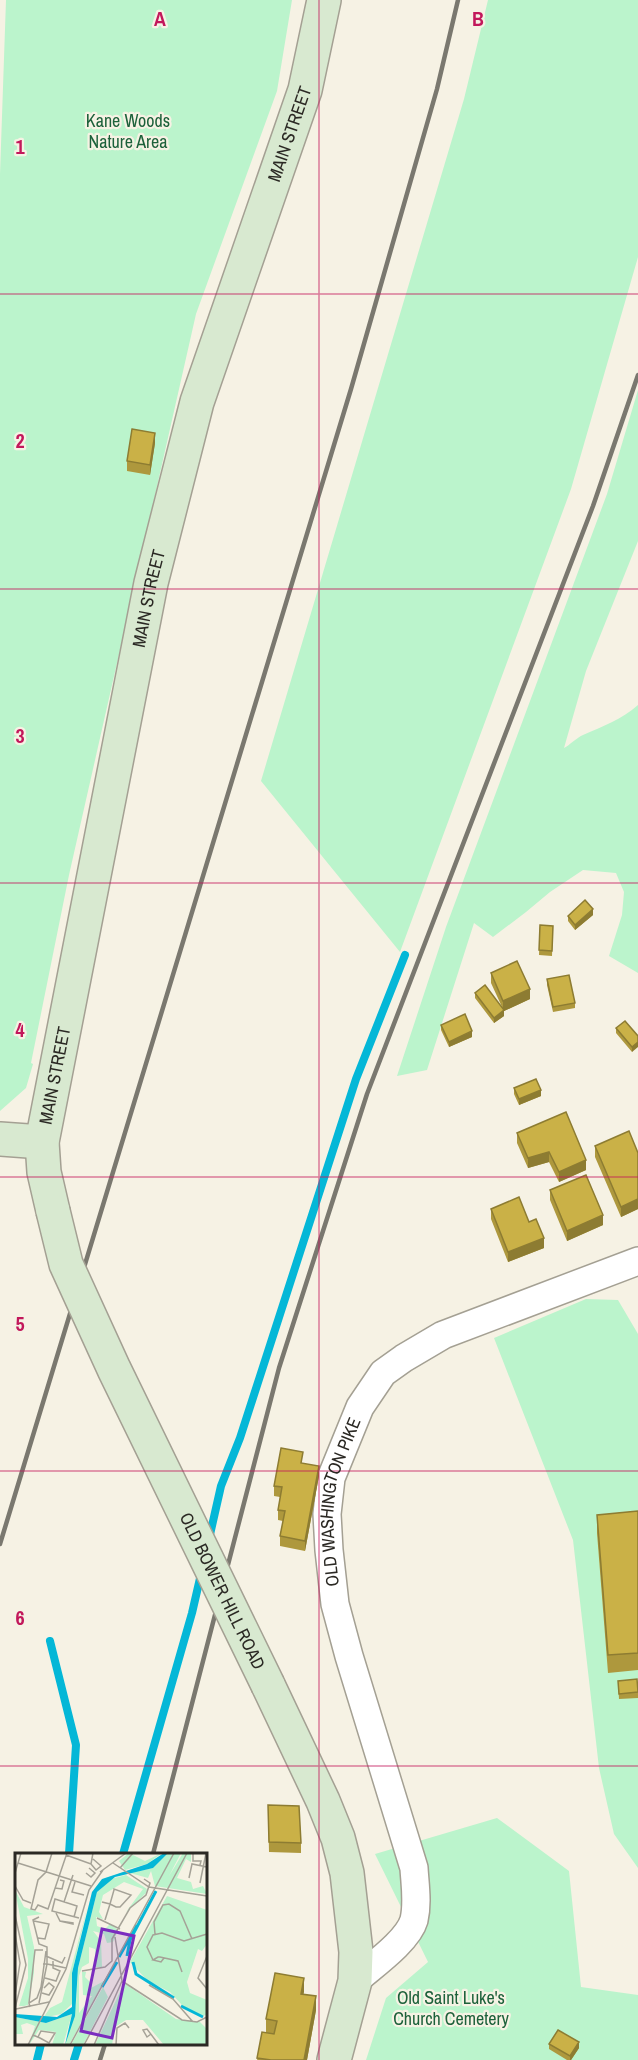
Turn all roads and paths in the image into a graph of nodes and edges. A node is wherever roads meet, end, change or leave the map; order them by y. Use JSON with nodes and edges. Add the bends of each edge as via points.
{"nodes":[{"id":1,"x":324,"y":0,"type":"edge"},
{"id":2,"x":0,"y":1139,"type":"edge"},
{"id":3,"x":42,"y":1142,"type":"junction"},
{"id":4,"x":53,"y":1211,"type":"joint"},
{"id":5,"x":638,"y":1260,"type":"edge"},
{"id":6,"x":355,"y":1981,"type":"junction"},
{"id":7,"x":334,"y":2060,"type":"edge"}],
"edges":[{"from":1,"to":3,"type":"street","name":"MAIN STREET","via":[[305,90],[197,402],[151,584]]},
{"from":2,"to":3,"type":"street"},
{"from":3,"to":4,"type":"street","name":"MAIN STREET"},
{"from":4,"to":6,"type":"street","name":"OLD BOWER HILL ROAD","bridge":true,"via":[[66,1264],[297,1743],[338,1838],[353,1912]]},
{"from":5,"to":6,"type":"street","name":"OLD WASHINGTON PIKE","via":[[443,1335],[404,1358],[383,1373],[360,1407],[331,1478],[327,1514],[335,1604],[414,1868],[417,1903],[413,1923],[401,1940]]},
{"from":6,"to":7,"type":"street"}]}
